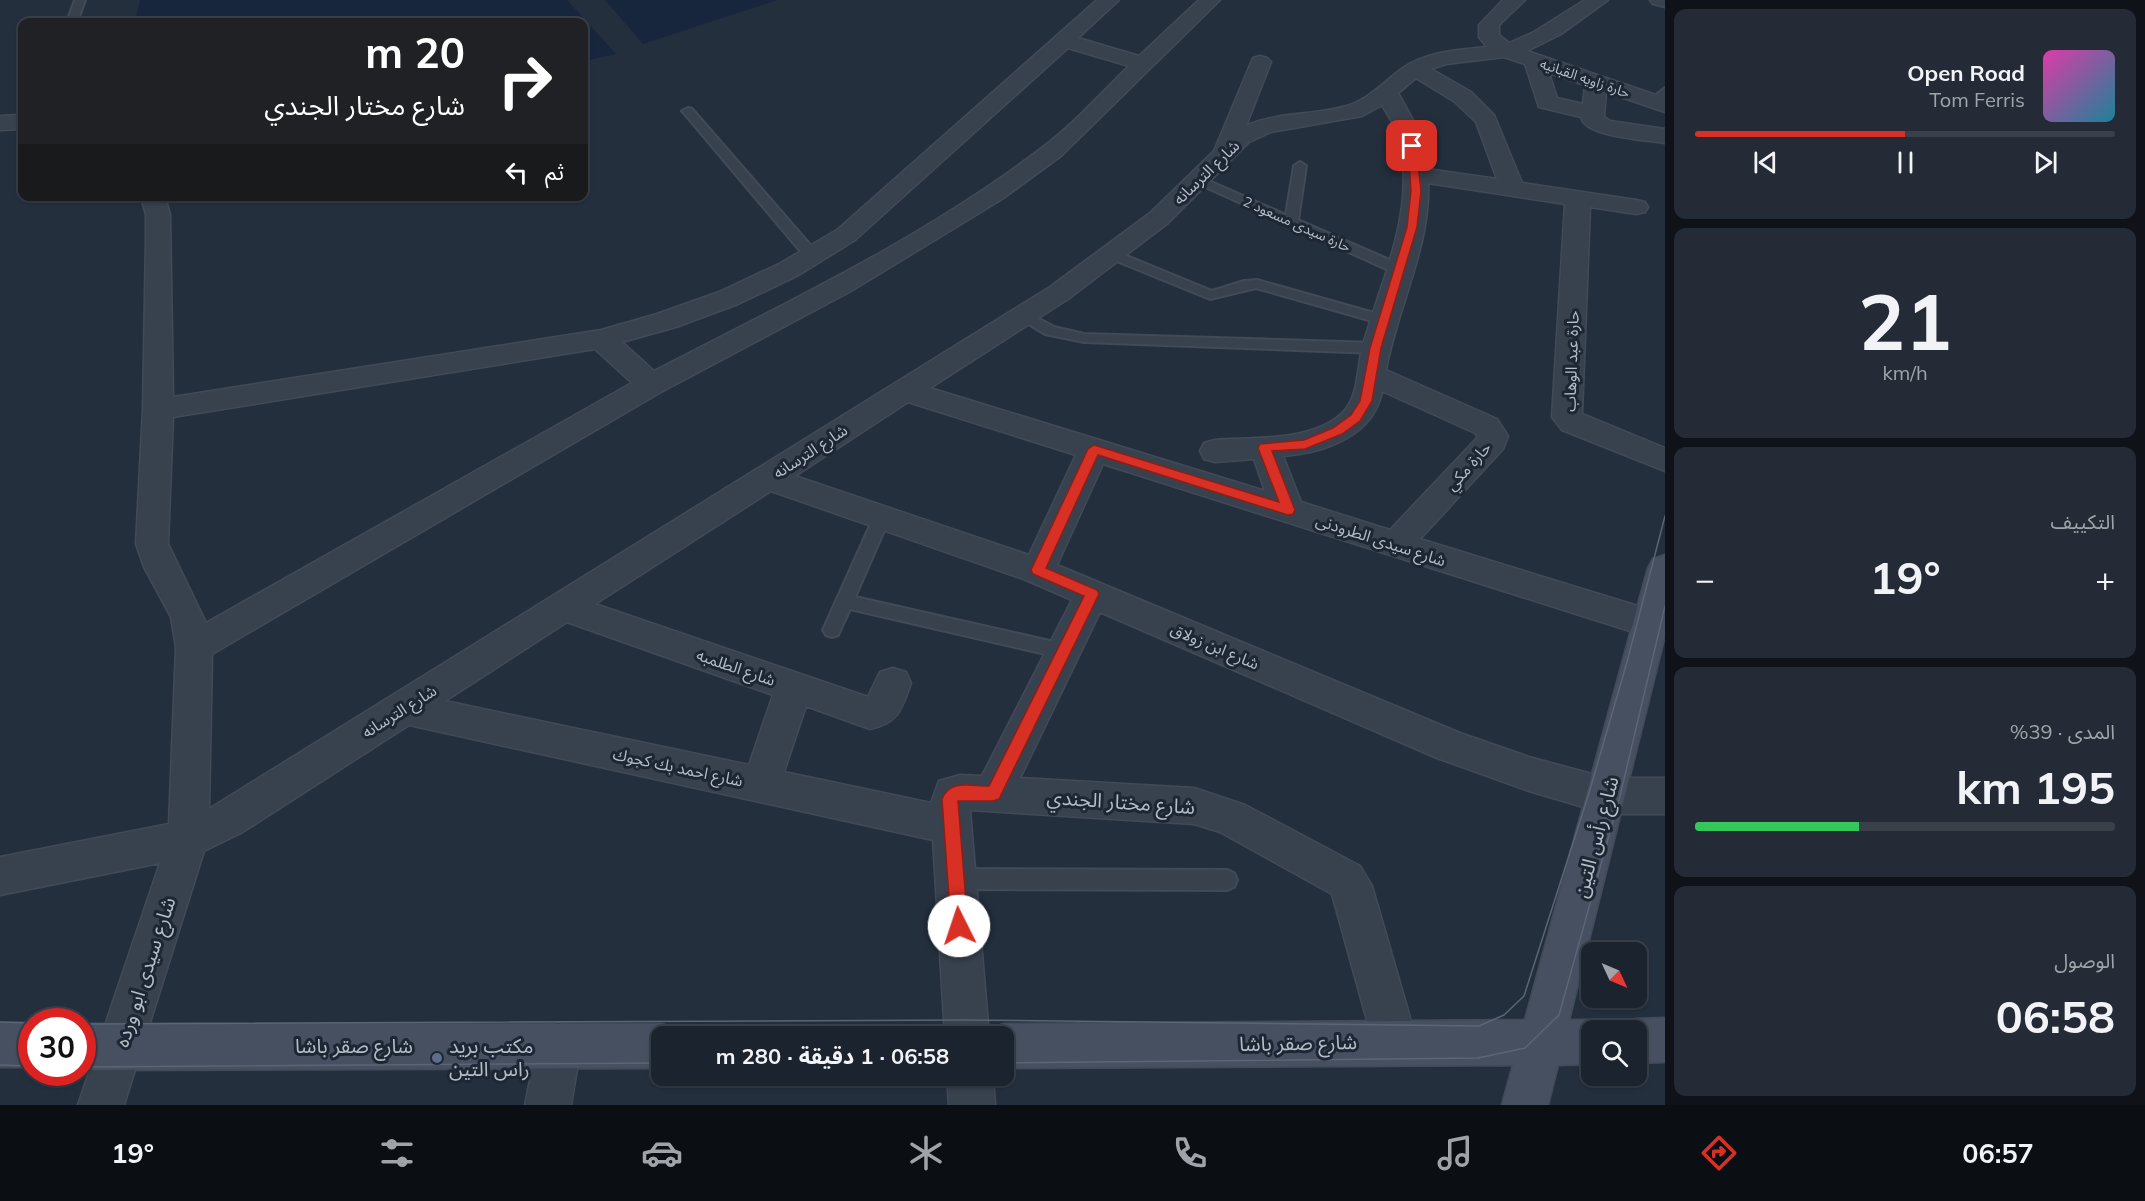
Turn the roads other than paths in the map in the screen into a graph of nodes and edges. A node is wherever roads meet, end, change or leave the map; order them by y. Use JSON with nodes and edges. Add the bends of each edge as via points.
{"nodes":[{"id":1,"x":80,"y":0,"type":"edge"},
{"id":2,"x":1109,"y":0,"type":"edge"},
{"id":3,"x":1210,"y":0,"type":"edge"},
{"id":4,"x":1515,"y":0,"type":"edge"},
{"id":5,"x":1598,"y":0,"type":"edge"},
{"id":6,"x":1660,"y":0,"type":"edge"},
{"id":7,"x":1665,"y":2,"type":"edge"},
{"id":8,"x":73,"y":18,"type":"edge"},
{"id":9,"x":1063,"y":40,"type":"junction"},
{"id":10,"x":1520,"y":56,"type":"junction"},
{"id":11,"x":1260,"y":62,"type":"dead end"},
{"id":12,"x":1143,"y":64,"type":"junction"},
{"id":13,"x":1417,"y":70,"type":"junction"},
{"id":14,"x":1596,"y":82,"type":"junction"},
{"id":15,"x":1386,"y":92,"type":"junction"},
{"id":16,"x":1661,"y":99,"type":"edge"},
{"id":17,"x":688,"y":111,"type":"dead end"},
{"id":18,"x":1593,"y":113,"type":"junction"},
{"id":19,"x":18,"y":122,"type":"edge"},
{"id":20,"x":0,"y":123,"type":"edge"},
{"id":21,"x":1665,"y":136,"type":"edge"},
{"id":22,"x":1225,"y":152,"type":"junction"},
{"id":23,"x":1300,"y":166,"type":"dead end"},
{"id":24,"x":1415,"y":174,"type":"junction"},
{"id":25,"x":1196,"y":180,"type":"junction"},
{"id":26,"x":1512,"y":188,"type":"junction"},
{"id":27,"x":1578,"y":198,"type":"junction"},
{"id":28,"x":154,"y":201,"type":"edge"},
{"id":29,"x":1636,"y":207,"type":"dead end"},
{"id":30,"x":1291,"y":222,"type":"junction"},
{"id":31,"x":1112,"y":254,"type":"junction"},
{"id":32,"x":813,"y":257,"type":"junction"},
{"id":33,"x":1398,"y":268,"type":"junction"},
{"id":34,"x":1024,"y":315,"type":"junction"},
{"id":35,"x":1383,"y":320,"type":"junction"},
{"id":36,"x":601,"y":339,"type":"junction"},
{"id":37,"x":1373,"y":361,"type":"junction"},
{"id":38,"x":651,"y":385,"type":"junction"},
{"id":39,"x":905,"y":391,"type":"junction"},
{"id":40,"x":158,"y":409,"type":"junction"},
{"id":41,"x":1265,"y":448,"type":"junction"},
{"id":42,"x":1094,"y":449,"type":"junction"},
{"id":43,"x":1215,"y":452,"type":"dead end"},
{"id":44,"x":1665,"y":460,"type":"edge"},
{"id":45,"x":767,"y":478,"type":"junction"},
{"id":46,"x":1288,"y":510,"type":"junction"},
{"id":47,"x":881,"y":519,"type":"junction"},
{"id":48,"x":1396,"y":544,"type":"junction"},
{"id":49,"x":1665,"y":568,"type":"edge"},
{"id":50,"x":1038,"y":570,"type":"junction"},
{"id":51,"x":1092,"y":594,"type":"junction"},
{"id":52,"x":845,"y":601,"type":"junction"},
{"id":53,"x":563,"y":607,"type":"junction"},
{"id":54,"x":1652,"y":624,"type":"junction"},
{"id":55,"x":832,"y":630,"type":"dead end"},
{"id":56,"x":194,"y":648,"type":"junction"},
{"id":57,"x":1063,"y":651,"type":"junction"},
{"id":58,"x":893,"y":683,"type":"dead end"},
{"id":59,"x":794,"y":687,"type":"junction"},
{"id":60,"x":404,"y":708,"type":"junction"},
{"id":61,"x":761,"y":785,"type":"junction"},
{"id":62,"x":993,"y":794,"type":"junction"},
{"id":63,"x":1607,"y":796,"type":"junction"},
{"id":64,"x":1665,"y":796,"type":"edge"},
{"id":65,"x":952,"y":826,"type":"junction"},
{"id":66,"x":189,"y":839,"type":"junction"},
{"id":67,"x":0,"y":876,"type":"edge"},
{"id":68,"x":956,"y":879,"type":"junction"},
{"id":69,"x":1227,"y":880,"type":"dead end"},
{"id":70,"x":966,"y":1026,"type":"edge"},
{"id":71,"x":1665,"y":1040,"type":"edge"},
{"id":72,"x":1647,"y":1041,"type":"edge"},
{"id":73,"x":1395,"y":1042,"type":"junction"},
{"id":74,"x":1581,"y":1042,"type":"edge"},
{"id":75,"x":1540,"y":1043,"type":"junction"},
{"id":76,"x":0,"y":1045,"type":"edge"},
{"id":77,"x":18,"y":1045,"type":"edge"},
{"id":78,"x":559,"y":1045,"type":"junction"},
{"id":79,"x":651,"y":1046,"type":"edge"},
{"id":80,"x":1014,"y":1046,"type":"edge"},
{"id":81,"x":101,"y":1047,"type":"edge"},
{"id":82,"x":971,"y":1086,"type":"edge"},
{"id":83,"x":101,"y":1105,"type":"edge"},
{"id":84,"x":548,"y":1105,"type":"edge"},
{"id":85,"x":972,"y":1105,"type":"edge"},
{"id":86,"x":1525,"y":1105,"type":"edge"}],
"edges":[{"from":1,"to":8,"type":"lane"},
{"from":2,"to":9,"type":"street"},
{"from":3,"to":12,"type":"street"},
{"from":4,"to":10,"type":"street","via":[[1486,30],[1487,37]]},
{"from":5,"to":10,"type":"street","name":"شارع الترسانه","via":[[1530,42]]},
{"from":6,"to":7,"type":"street"},
{"from":9,"to":12,"type":"street"},
{"from":9,"to":32,"type":"street","via":[[846,235]]},
{"from":10,"to":13,"type":"street","name":"شارع الترسانه","via":[[1447,57]]},
{"from":10,"to":14,"type":"street","name":"حارة زاويه القبانيه"},
{"from":10,"to":18,"type":"street","via":[[1547,102]]},
{"from":11,"to":22,"type":"street"},
{"from":12,"to":38,"type":"street","via":[[1053,151],[993,194],[842,285]]},
{"from":13,"to":15,"type":"street","name":"شارع الترسانه"},
{"from":13,"to":26,"type":"street","via":[[1463,97],[1486,120]]},
{"from":14,"to":16,"type":"street","name":"حارة زاويه القبانيه"},
{"from":14,"to":18,"type":"street"},
{"from":15,"to":22,"type":"street","name":"شارع الترسانه","via":[[1354,111],[1265,126],[1241,137]]},
{"from":15,"to":24,"type":"street","via":[[1408,131]]},
{"from":17,"to":32,"type":"lane"},
{"from":18,"to":21,"type":"street","via":[[1592,122],[1600,126]]},
{"from":19,"to":20,"type":"street"},
{"from":22,"to":25,"type":"street","name":"شارع الترسانه"},
{"from":23,"to":30,"type":"lane"},
{"from":24,"to":26,"type":"street"},
{"from":24,"to":33,"type":"street","via":[[1412,227]]},
{"from":25,"to":30,"type":"lane","name":"حارة سيدى مسعود 2"},
{"from":25,"to":31,"type":"street","name":"شارع الترسانه","via":[[1159,218]]},
{"from":26,"to":27,"type":"street"},
{"from":27,"to":29,"type":"street"},
{"from":27,"to":44,"type":"street","name":"حارة عبد الوهاب","via":[[1567,417]]},
{"from":28,"to":40,"type":"street","name":"شارع سيدى ابو ورده","via":[[159,238]]},
{"from":30,"to":33,"type":"lane","name":"حارة سيدى مسعود 2"},
{"from":31,"to":34,"type":"street","name":"شارع الترسانه"},
{"from":31,"to":35,"type":"lane","via":[[1210,295],[1222,294],[1241,284],[1257,284]]},
{"from":32,"to":36,"type":"street","via":[[715,305]]},
{"from":33,"to":35,"type":"street"},
{"from":34,"to":37,"type":"lane","via":[[1050,331],[1084,338]]},
{"from":34,"to":39,"type":"street","name":"شارع الترسانه"},
{"from":35,"to":37,"type":"street"},
{"from":36,"to":38,"type":"street"},
{"from":36,"to":40,"type":"street"},
{"from":37,"to":41,"type":"street","via":[[1366,401],[1356,418],[1338,431],[1305,444]]},
{"from":37,"to":48,"type":"street","name":"حارة مكي","via":[[1486,426],[1493,436]]},
{"from":38,"to":56,"type":"street"},
{"from":39,"to":42,"type":"street","name":"شارع سيدى الطرودنى"},
{"from":39,"to":45,"type":"street","name":"شارع الترسانه"},
{"from":40,"to":56,"type":"street","name":"شارع سيدى ابو ورده","via":[[152,544],[188,617]]},
{"from":41,"to":43,"type":"street"},
{"from":41,"to":46,"type":"street"},
{"from":42,"to":46,"type":"street","name":"شارع سيدى الطرودنى"},
{"from":42,"to":50,"type":"street"},
{"from":45,"to":47,"type":"street","name":"شارع ابن زولاق"},
{"from":45,"to":53,"type":"street","name":"شارع الترسانه"},
{"from":46,"to":48,"type":"street","name":"شارع سيدى الطرودنى"},
{"from":47,"to":50,"type":"street","name":"شارع ابن زولاق"},
{"from":47,"to":52,"type":"lane"},
{"from":48,"to":54,"type":"street","name":"شارع سيدى الطرودنى"},
{"from":49,"to":54,"type":"main road","name":"شارع رأس التين"},
{"from":50,"to":51,"type":"street","name":"شارع ابن زولاق"},
{"from":51,"to":57,"type":"street"},
{"from":51,"to":63,"type":"street","name":"شارع ابن زولاق","via":[[1450,746]]},
{"from":52,"to":55,"type":"lane"},
{"from":52,"to":57,"type":"lane"},
{"from":53,"to":59,"type":"street","name":"شارع الطلمبه"},
{"from":53,"to":60,"type":"street","name":"شارع الترسانه"},
{"from":54,"to":63,"type":"main road","name":"شارع رأس التين"},
{"from":56,"to":66,"type":"street","name":"شارع سيدى ابو ورده"},
{"from":57,"to":62,"type":"street"},
{"from":58,"to":59,"type":"street","name":"شارع الطلمبه","via":[[883,708],[874,713]]},
{"from":59,"to":61,"type":"street"},
{"from":60,"to":61,"type":"street","name":"شارع احمد بك كجوك"},
{"from":60,"to":66,"type":"street","name":"شارع الترسانه","via":[[227,820]]},
{"from":61,"to":65,"type":"street","name":"شارع احمد بك كجوك"},
{"from":62,"to":65,"type":"street","name":"شارع مختار الجندي","via":[[953,793]]},
{"from":62,"to":73,"type":"street","name":"شارع مختار الجندي","via":[[1194,806],[1231,818],[1346,880],[1351,886]]},
{"from":63,"to":64,"type":"street","name":"شارع ابن زولاق"},
{"from":63,"to":75,"type":"main road","name":"شارع رأس التين"},
{"from":65,"to":68,"type":"street","name":"شارع مختار الجندي"},
{"from":66,"to":67,"type":"street","name":"شارع الترسانه"},
{"from":66,"to":81,"type":"street","name":"شارع سيدى ابو ورده"},
{"from":68,"to":69,"type":"lane"},
{"from":68,"to":70,"type":"street","name":"شارع مختار الجندي"},
{"from":71,"to":72,"type":"main road"},
{"from":73,"to":75,"type":"main road","name":"شارع صقر باشا"},
{"from":73,"to":80,"type":"main road","name":"شارع صقر باشا"},
{"from":74,"to":75,"type":"main road","name":"شارع صقر باشا"},
{"from":75,"to":86,"type":"main road","name":"شارع رأس التين"},
{"from":76,"to":77,"type":"main road"},
{"from":78,"to":79,"type":"main road","name":"شارع صقر باشا"},
{"from":78,"to":81,"type":"main road","name":"شارع صقر باشا"},
{"from":78,"to":84,"type":"street"},
{"from":81,"to":83,"type":"street","name":"شارع سيدى ابو ورده"},
{"from":82,"to":85,"type":"street"}]}
